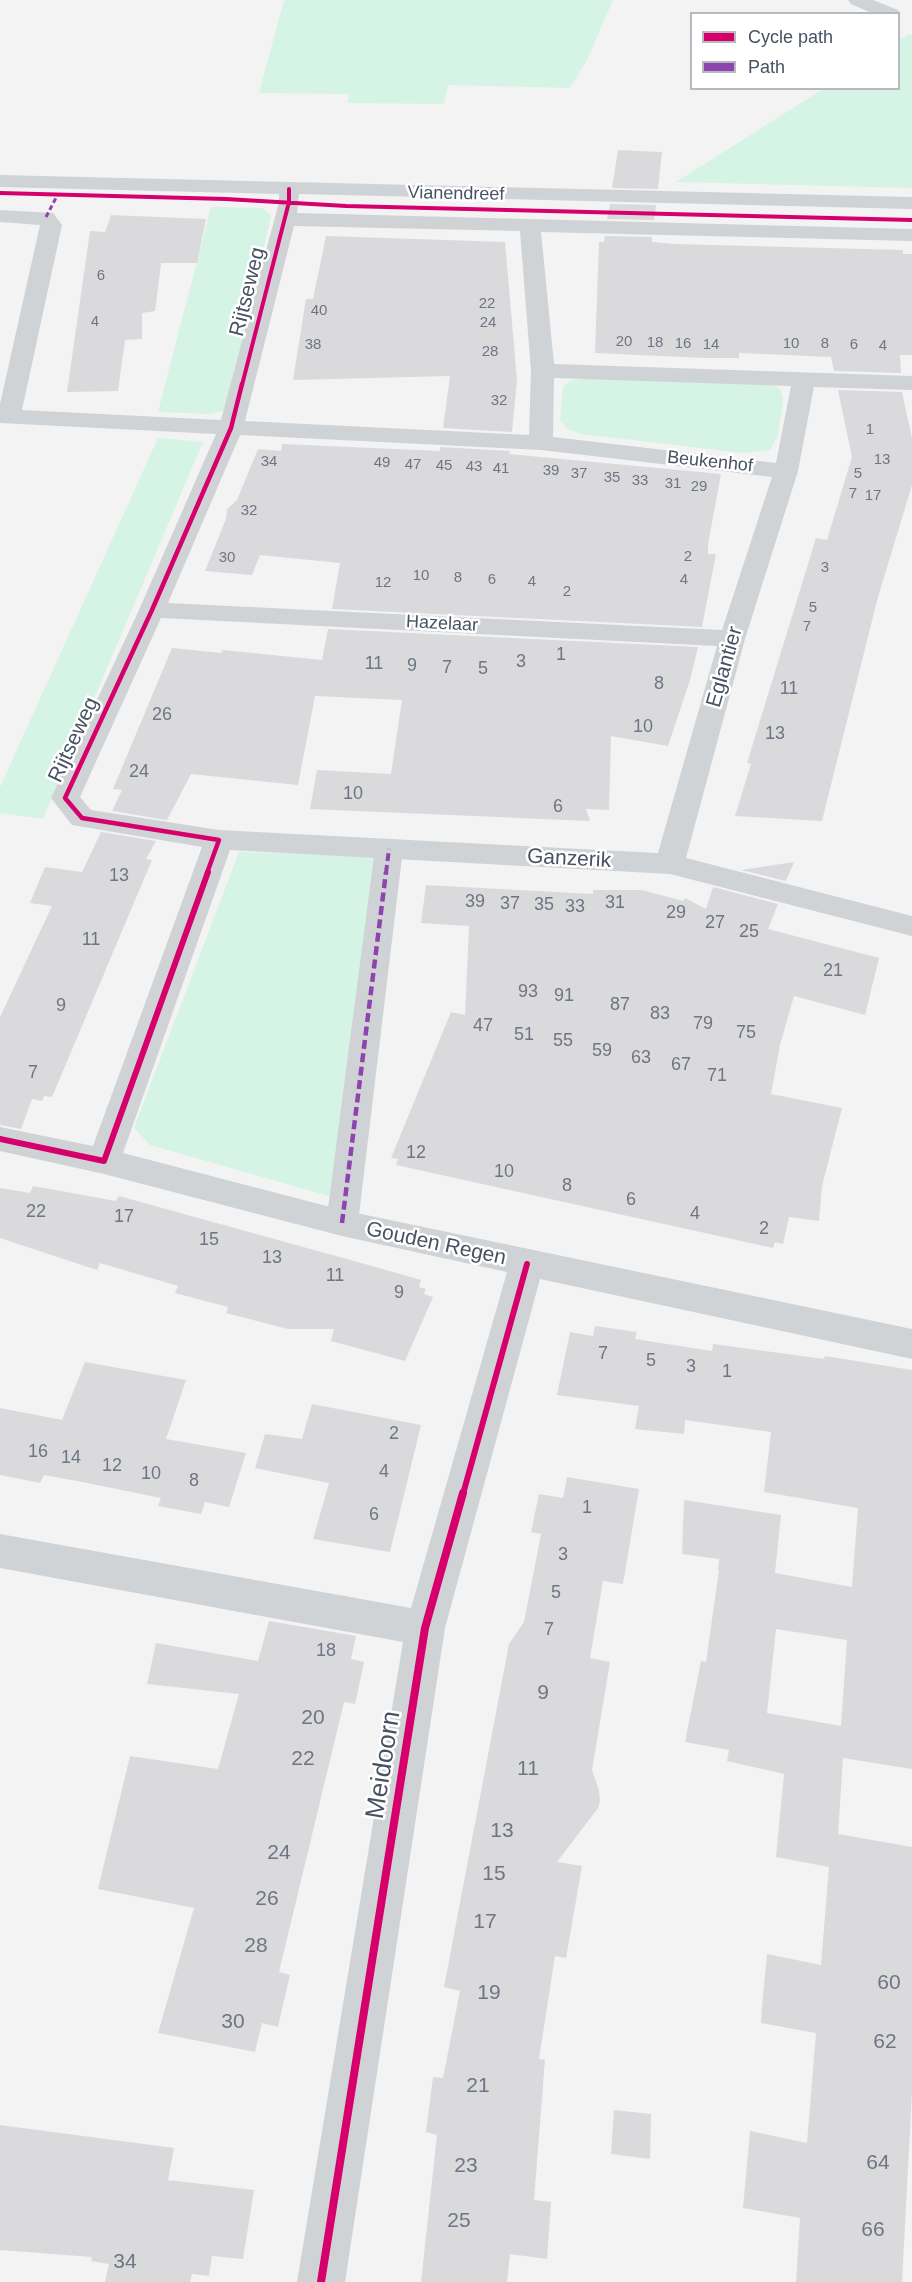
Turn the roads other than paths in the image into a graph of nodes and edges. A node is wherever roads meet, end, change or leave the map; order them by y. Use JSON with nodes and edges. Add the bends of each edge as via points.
{"nodes":[{"id":1,"x":857,"y":0,"type":"edge"},
{"id":2,"x":888,"y":12,"type":"edge"},
{"id":3,"x":0,"y":181,"type":"edge"},
{"id":4,"x":289,"y":189,"type":"junction"},
{"id":5,"x":912,"y":203,"type":"edge"},
{"id":6,"x":0,"y":216,"type":"edge"},
{"id":7,"x":284,"y":219,"type":"junction"},
{"id":8,"x":530,"y":225,"type":"junction"},
{"id":9,"x":912,"y":235,"type":"edge"},
{"id":10,"x":543,"y":371,"type":"junction"},
{"id":11,"x":804,"y":380,"type":"junction"},
{"id":12,"x":912,"y":383,"type":"edge"},
{"id":13,"x":5,"y":417,"type":"edge"},
{"id":14,"x":231,"y":428,"type":"junction"},
{"id":15,"x":541,"y":443,"type":"junction"},
{"id":16,"x":786,"y":471,"type":"junction"},
{"id":17,"x":152,"y":610,"type":"junction"},
{"id":18,"x":732,"y":639,"type":"junction"},
{"id":19,"x":219,"y":840,"type":"junction"},
{"id":20,"x":389,"y":849,"type":"junction"},
{"id":21,"x":670,"y":864,"type":"junction"},
{"id":22,"x":912,"y":926,"type":"edge"},
{"id":23,"x":0,"y":1139,"type":"edge"},
{"id":24,"x":104,"y":1161,"type":"junction"},
{"id":25,"x":342,"y":1223,"type":"junction"},
{"id":26,"x":527,"y":1264,"type":"junction"},
{"id":27,"x":912,"y":1344,"type":"edge"},
{"id":28,"x":0,"y":1551,"type":"edge"},
{"id":29,"x":425,"y":1628,"type":"junction"},
{"id":30,"x":321,"y":2282,"type":"edge"}],
"edges":[{"from":1,"to":2,"type":"street"},
{"from":3,"to":4,"type":"street","name":"Vianendreef"},
{"from":4,"to":5,"type":"street","name":"Vianendreef"},
{"from":4,"to":7,"type":"street","name":"Rijtseweg"},
{"from":6,"to":13,"type":"street","via":[[46,217],[51,225]]},
{"from":7,"to":8,"type":"street","name":"Vianendreef"},
{"from":7,"to":14,"type":"street","name":"Rijtseweg"},
{"from":8,"to":9,"type":"street","name":"Vianendreef"},
{"from":8,"to":10,"type":"street"},
{"from":10,"to":11,"type":"street"},
{"from":10,"to":15,"type":"street"},
{"from":11,"to":12,"type":"street"},
{"from":11,"to":16,"type":"street"},
{"from":13,"to":14,"type":"street","name":"Beukenhof"},
{"from":14,"to":15,"type":"street","name":"Beukenhof"},
{"from":14,"to":17,"type":"street","name":"Rijtseweg"},
{"from":15,"to":16,"type":"street","name":"Beukenhof"},
{"from":16,"to":18,"type":"street","name":"Eglantier"},
{"from":17,"to":18,"type":"street","name":"Hazelaar"},
{"from":17,"to":19,"type":"street","name":"Rijtseweg","via":[[65,798],[82,818]]},
{"from":18,"to":21,"type":"street","name":"Eglantier"},
{"from":19,"to":20,"type":"street","name":"Ganzerik"},
{"from":19,"to":24,"type":"street"},
{"from":20,"to":21,"type":"street","name":"Ganzerik"},
{"from":20,"to":25,"type":"street"},
{"from":21,"to":22,"type":"street","name":"Ganzerik"},
{"from":23,"to":24,"type":"street"},
{"from":24,"to":25,"type":"street","name":"Gouden Regen"},
{"from":25,"to":26,"type":"street","name":"Gouden Regen"},
{"from":26,"to":27,"type":"street","name":"Gouden Regen"},
{"from":26,"to":29,"type":"street","name":"Meidoorn"},
{"from":28,"to":29,"type":"street"},
{"from":29,"to":30,"type":"street","name":"Meidoorn"}]}
